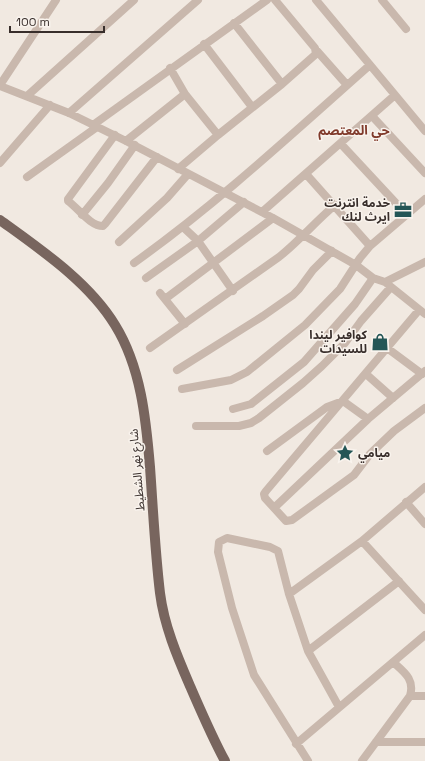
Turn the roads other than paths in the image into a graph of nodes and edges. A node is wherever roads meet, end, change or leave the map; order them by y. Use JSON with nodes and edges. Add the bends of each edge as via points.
{"nodes":[{"id":1,"x":56,"y":0,"type":"edge"},
{"id":2,"x":134,"y":0,"type":"edge"},
{"id":3,"x":198,"y":0,"type":"edge"},
{"id":4,"x":267,"y":0,"type":"edge"},
{"id":5,"x":275,"y":0,"type":"edge"},
{"id":6,"x":316,"y":0,"type":"edge"},
{"id":7,"x":382,"y":0,"type":"edge"},
{"id":8,"x":234,"y":23,"type":"junction"},
{"id":9,"x":406,"y":29,"type":"dead end"},
{"id":10,"x":204,"y":44,"type":"junction"},
{"id":11,"x":317,"y":51,"type":"junction"},
{"id":12,"x":370,"y":65,"type":"junction"},
{"id":13,"x":170,"y":68,"type":"junction"},
{"id":14,"x":282,"y":84,"type":"junction"},
{"id":15,"x":0,"y":86,"type":"edge"},
{"id":16,"x":347,"y":86,"type":"junction"},
{"id":17,"x":184,"y":94,"type":"junction"},
{"id":18,"x":395,"y":95,"type":"junction"},
{"id":19,"x":27,"y":96,"type":"junction"},
{"id":20,"x":50,"y":106,"type":"junction"},
{"id":21,"x":252,"y":107,"type":"junction"},
{"id":22,"x":69,"y":113,"type":"junction"},
{"id":23,"x":372,"y":116,"type":"junction"},
{"id":24,"x":95,"y":126,"type":"junction"},
{"id":25,"x":425,"y":131,"type":"edge"},
{"id":26,"x":218,"y":134,"type":"junction"},
{"id":27,"x":115,"y":135,"type":"junction"},
{"id":28,"x":126,"y":141,"type":"junction"},
{"id":29,"x":340,"y":144,"type":"junction"},
{"id":30,"x":134,"y":145,"type":"junction"},
{"id":31,"x":157,"y":157,"type":"junction"},
{"id":32,"x":0,"y":163,"type":"edge"},
{"id":33,"x":178,"y":168,"type":"junction"},
{"id":34,"x":425,"y":173,"type":"edge"},
{"id":35,"x":188,"y":174,"type":"junction"},
{"id":36,"x":306,"y":174,"type":"junction"},
{"id":37,"x":27,"y":177,"type":"dead end"},
{"id":38,"x":225,"y":193,"type":"junction"},
{"id":39,"x":425,"y":199,"type":"edge"},
{"id":40,"x":244,"y":202,"type":"junction"},
{"id":41,"x":334,"y":205,"type":"junction"},
{"id":42,"x":262,"y":212,"type":"junction"},
{"id":43,"x":82,"y":215,"type":"junction"},
{"id":44,"x":407,"y":215,"type":"junction"},
{"id":45,"x":273,"y":218,"type":"junction"},
{"id":46,"x":0,"y":220,"type":"edge"},
{"id":47,"x":183,"y":227,"type":"junction"},
{"id":48,"x":303,"y":235,"type":"junction"},
{"id":49,"x":198,"y":241,"type":"junction"},
{"id":50,"x":119,"y":242,"type":"dead end"},
{"id":51,"x":370,"y":246,"type":"junction"},
{"id":52,"x":332,"y":251,"type":"junction"},
{"id":53,"x":214,"y":262,"type":"junction"},
{"id":54,"x":425,"y":262,"type":"edge"},
{"id":55,"x":134,"y":263,"type":"dead end"},
{"id":56,"x":356,"y":265,"type":"junction"},
{"id":57,"x":146,"y":278,"type":"dead end"},
{"id":58,"x":373,"y":278,"type":"junction"},
{"id":59,"x":388,"y":285,"type":"junction"},
{"id":60,"x":233,"y":291,"type":"junction"},
{"id":61,"x":422,"y":312,"type":"edge"},
{"id":62,"x":185,"y":324,"type":"junction"},
{"id":63,"x":150,"y":348,"type":"dead end"},
{"id":64,"x":388,"y":348,"type":"junction"},
{"id":65,"x":177,"y":370,"type":"dead end"},
{"id":66,"x":423,"y":373,"type":"edge"},
{"id":67,"x":366,"y":374,"type":"junction"},
{"id":68,"x":182,"y":389,"type":"dead end"},
{"id":69,"x":393,"y":398,"type":"junction"},
{"id":70,"x":343,"y":401,"type":"junction"},
{"id":71,"x":425,"y":408,"type":"edge"},
{"id":72,"x":233,"y":410,"type":"dead end"},
{"id":73,"x":368,"y":419,"type":"junction"},
{"id":74,"x":196,"y":426,"type":"dead end"},
{"id":75,"x":267,"y":451,"type":"dead end"},
{"id":76,"x":425,"y":487,"type":"edge"},
{"id":77,"x":406,"y":502,"type":"junction"},
{"id":78,"x":275,"y":507,"type":"junction"},
{"id":79,"x":425,"y":524,"type":"edge"},
{"id":80,"x":362,"y":541,"type":"junction"},
{"id":81,"x":399,"y":581,"type":"junction"},
{"id":82,"x":289,"y":594,"type":"junction"},
{"id":83,"x":425,"y":610,"type":"edge"},
{"id":84,"x":425,"y":635,"type":"edge"},
{"id":85,"x":308,"y":652,"type":"junction"},
{"id":86,"x":393,"y":662,"type":"junction"},
{"id":87,"x":410,"y":696,"type":"junction"},
{"id":88,"x":425,"y":696,"type":"edge"},
{"id":89,"x":339,"y":707,"type":"junction"},
{"id":90,"x":376,"y":742,"type":"junction"},
{"id":91,"x":425,"y":742,"type":"edge"},
{"id":92,"x":296,"y":744,"type":"junction"},
{"id":93,"x":225,"y":761,"type":"edge"},
{"id":94,"x":308,"y":761,"type":"edge"},
{"id":95,"x":362,"y":761,"type":"edge"}],
"edges":[{"from":1,"to":15,"type":"street"},
{"from":2,"to":19,"type":"street"},
{"from":3,"to":22,"type":"street"},
{"from":4,"to":8,"type":"street"},
{"from":5,"to":11,"type":"street"},
{"from":6,"to":12,"type":"street"},
{"from":7,"to":9,"type":"street"},
{"from":8,"to":10,"type":"street"},
{"from":8,"to":14,"type":"street"},
{"from":10,"to":13,"type":"street"},
{"from":10,"to":21,"type":"street"},
{"from":11,"to":14,"type":"street"},
{"from":11,"to":16,"type":"street"},
{"from":12,"to":16,"type":"street"},
{"from":12,"to":18,"type":"street"},
{"from":13,"to":17,"type":"street"},
{"from":13,"to":24,"type":"street"},
{"from":14,"to":21,"type":"street"},
{"from":15,"to":19,"type":"street"},
{"from":16,"to":38,"type":"street"},
{"from":17,"to":26,"type":"street"},
{"from":17,"to":28,"type":"street"},
{"from":18,"to":23,"type":"street"},
{"from":18,"to":25,"type":"street"},
{"from":19,"to":20,"type":"street"},
{"from":20,"to":22,"type":"street"},
{"from":20,"to":32,"type":"street"},
{"from":21,"to":26,"type":"street"},
{"from":22,"to":24,"type":"street"},
{"from":23,"to":29,"type":"street"},
{"from":23,"to":34,"type":"street"},
{"from":24,"to":27,"type":"street"},
{"from":24,"to":37,"type":"street"},
{"from":26,"to":33,"type":"street"},
{"from":27,"to":28,"type":"street"},
{"from":27,"to":43,"type":"street","via":[[68,199]]},
{"from":28,"to":30,"type":"street"},
{"from":29,"to":36,"type":"street"},
{"from":29,"to":44,"type":"street"},
{"from":30,"to":31,"type":"street"},
{"from":30,"to":43,"type":"street"},
{"from":31,"to":33,"type":"street"},
{"from":31,"to":43,"type":"street","via":[[103,226],[98,226]]},
{"from":33,"to":35,"type":"street"},
{"from":35,"to":38,"type":"street"},
{"from":35,"to":50,"type":"street","via":[[167,198]]},
{"from":36,"to":41,"type":"street"},
{"from":36,"to":42,"type":"street"},
{"from":38,"to":40,"type":"street"},
{"from":38,"to":47,"type":"street"},
{"from":39,"to":44,"type":"street"},
{"from":40,"to":42,"type":"street"},
{"from":40,"to":49,"type":"street"},
{"from":41,"to":48,"type":"street"},
{"from":41,"to":51,"type":"street"},
{"from":42,"to":45,"type":"street"},
{"from":44,"to":51,"type":"street"},
{"from":45,"to":48,"type":"street"},
{"from":45,"to":53,"type":"street"},
{"from":46,"to":93,"type":"main road","name":"شارع نهر الشطيط","via":[[51,257],[96,301],[114,324],[128,350],[146,422],[160,593],[166,623],[192,692]]},
{"from":47,"to":49,"type":"street"},
{"from":47,"to":55,"type":"street"},
{"from":48,"to":52,"type":"street"},
{"from":48,"to":60,"type":"street","via":[[279,257]]},
{"from":49,"to":53,"type":"street"},
{"from":49,"to":57,"type":"street"},
{"from":51,"to":56,"type":"street"},
{"from":52,"to":56,"type":"street"},
{"from":52,"to":65,"type":"street","via":[[293,295]]},
{"from":53,"to":60,"type":"street"},
{"from":53,"to":62,"type":"street","via":[[162,296]]},
{"from":54,"to":59,"type":"street"},
{"from":56,"to":58,"type":"street"},
{"from":56,"to":68,"type":"street","via":[[340,289],[305,325],[248,372],[230,380]]},
{"from":58,"to":59,"type":"street"},
{"from":58,"to":72,"type":"street","via":[[356,304],[304,362],[251,404]]},
{"from":59,"to":61,"type":"street"},
{"from":59,"to":74,"type":"street","via":[[345,343],[303,384],[259,418],[239,426]]},
{"from":60,"to":62,"type":"street"},
{"from":61,"to":64,"type":"street"},
{"from":62,"to":63,"type":"street"},
{"from":64,"to":66,"type":"street"},
{"from":64,"to":67,"type":"street"},
{"from":66,"to":69,"type":"street"},
{"from":67,"to":69,"type":"street"},
{"from":67,"to":70,"type":"street"},
{"from":69,"to":73,"type":"street"},
{"from":70,"to":73,"type":"street"},
{"from":70,"to":75,"type":"street","via":[[327,407]]},
{"from":70,"to":78,"type":"street","via":[[264,494]]},
{"from":71,"to":78,"type":"street","via":[[394,431],[370,454],[354,475],[292,520],[286,521]]},
{"from":73,"to":78,"type":"street"},
{"from":76,"to":77,"type":"street"},
{"from":77,"to":79,"type":"street"},
{"from":77,"to":80,"type":"street"},
{"from":80,"to":81,"type":"street"},
{"from":80,"to":82,"type":"street"},
{"from":81,"to":83,"type":"street"},
{"from":81,"to":85,"type":"street"},
{"from":82,"to":85,"type":"street"},
{"from":82,"to":92,"type":"street","via":[[278,551],[226,538],[219,542],[218,552],[232,608],[254,675]]},
{"from":84,"to":86,"type":"street"},
{"from":85,"to":89,"type":"street"},
{"from":86,"to":87,"type":"street","via":[[406,673],[412,690]]},
{"from":86,"to":89,"type":"street"},
{"from":87,"to":88,"type":"street"},
{"from":87,"to":90,"type":"street"},
{"from":89,"to":92,"type":"street"},
{"from":90,"to":91,"type":"street"},
{"from":90,"to":95,"type":"street"},
{"from":92,"to":94,"type":"street"}]}
